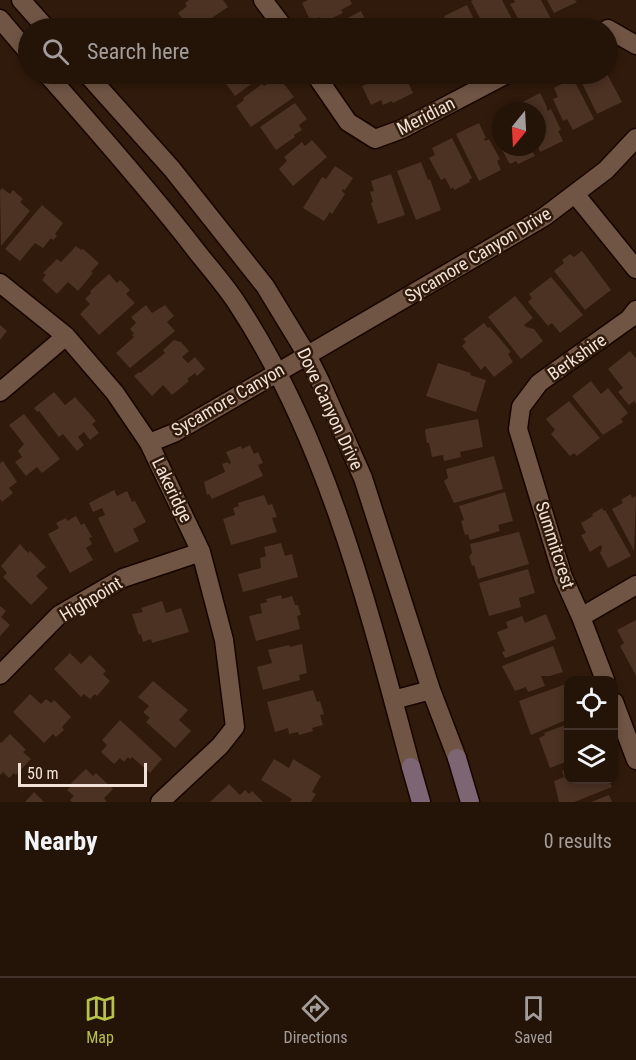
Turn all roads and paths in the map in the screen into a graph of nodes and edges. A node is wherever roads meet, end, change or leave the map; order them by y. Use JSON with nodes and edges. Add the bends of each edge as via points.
{"nodes":[{"id":1,"x":21,"y":0,"type":"edge"},
{"id":2,"x":263,"y":0,"type":"edge"},
{"id":3,"x":37,"y":18,"type":"edge"},
{"id":4,"x":276,"y":18,"type":"edge"},
{"id":5,"x":0,"y":19,"type":"edge"},
{"id":6,"x":618,"y":35,"type":"edge"},
{"id":7,"x":18,"y":40,"type":"edge"},
{"id":8,"x":636,"y":45,"type":"edge"},
{"id":9,"x":56,"y":84,"type":"edge"},
{"id":10,"x":96,"y":84,"type":"edge"},
{"id":11,"x":322,"y":84,"type":"edge"},
{"id":12,"x":488,"y":84,"type":"edge"},
{"id":13,"x":636,"y":138,"type":"edge"},
{"id":14,"x":575,"y":194,"type":"junction"},
{"id":15,"x":636,"y":269,"type":"edge"},
{"id":16,"x":0,"y":283,"type":"edge"},
{"id":17,"x":636,"y":310,"type":"edge"},
{"id":18,"x":66,"y":336,"type":"junction"},
{"id":19,"x":307,"y":355,"type":"junction"},
{"id":20,"x":277,"y":372,"type":"junction"},
{"id":21,"x":0,"y":392,"type":"edge"},
{"id":22,"x":520,"y":407,"type":"joint"},
{"id":23,"x":149,"y":443,"type":"junction"},
{"id":24,"x":201,"y":552,"type":"junction"},
{"id":25,"x":636,"y":585,"type":"edge"},
{"id":26,"x":581,"y":617,"type":"junction"},
{"id":27,"x":0,"y":675,"type":"edge"},
{"id":28,"x":603,"y":676,"type":"edge"},
{"id":29,"x":431,"y":690,"type":"junction"},
{"id":30,"x":393,"y":700,"type":"junction"},
{"id":31,"x":618,"y":713,"type":"edge"},
{"id":32,"x":636,"y":760,"type":"edge"},
{"id":33,"x":160,"y":802,"type":"edge"},
{"id":34,"x":421,"y":802,"type":"edge"},
{"id":35,"x":470,"y":802,"type":"edge"}],
"edges":[{"from":1,"to":3,"type":"street"},
{"from":2,"to":4,"type":"street"},
{"from":5,"to":7,"type":"street"},
{"from":6,"to":8,"type":"street"},
{"from":9,"to":20,"type":"street","name":"Dove Canyon Drive","via":[[150,192],[237,303]]},
{"from":10,"to":19,"type":"street","name":"Dove Canyon Drive","via":[[172,169],[265,286]]},
{"from":11,"to":12,"type":"street","name":"Meridian","via":[[348,122],[375,139]]},
{"from":13,"to":14,"type":"street","name":"Sycamore Canyon Drive","via":[[606,170]]},
{"from":14,"to":15,"type":"street"},
{"from":14,"to":19,"type":"street","name":"Sycamore Canyon Drive","via":[[544,217]]},
{"from":16,"to":18,"type":"street","name":"Lakeridge"},
{"from":17,"to":22,"type":"street","name":"Berkshire","via":[[539,383]]},
{"from":18,"to":21,"type":"street"},
{"from":18,"to":23,"type":"street","name":"Lakeridge","via":[[115,393]]},
{"from":19,"to":20,"type":"street","name":"Sycamore Canyon"},
{"from":19,"to":29,"type":"street","name":"Dove Canyon Drive","via":[[363,478]]},
{"from":20,"to":23,"type":"street","name":"Sycamore Canyon","via":[[174,433]]},
{"from":20,"to":30,"type":"street","name":"Dove Canyon Drive","via":[[324,476]]},
{"from":22,"to":26,"type":"street","name":"Summitcrest","via":[[518,429],[563,577]]},
{"from":23,"to":24,"type":"street","name":"Lakeridge"},
{"from":24,"to":27,"type":"street","name":"Highpoint","via":[[123,578],[59,615]]},
{"from":24,"to":33,"type":"street","name":"Lakeridge","via":[[224,640],[235,727]]},
{"from":25,"to":26,"type":"street"},
{"from":26,"to":28,"type":"street","name":"Summitcrest"},
{"from":29,"to":30,"type":"street"},
{"from":29,"to":35,"type":"street","name":"Dove Canyon Drive"},
{"from":30,"to":34,"type":"street","name":"Dove Canyon Drive"},
{"from":31,"to":32,"type":"street"}]}
